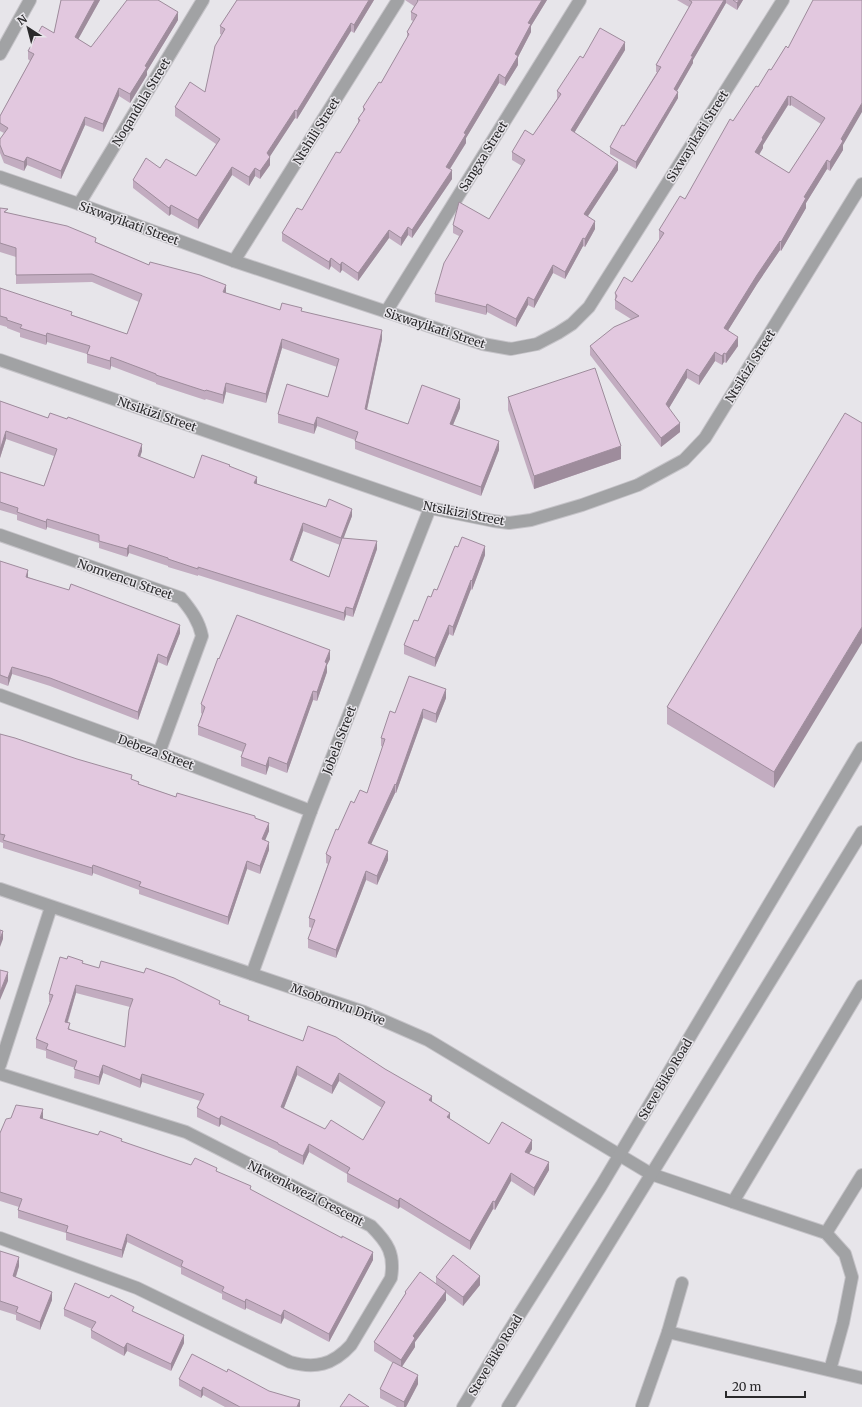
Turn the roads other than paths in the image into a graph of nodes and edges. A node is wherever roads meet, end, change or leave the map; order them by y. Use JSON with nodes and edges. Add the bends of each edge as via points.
{"nodes":[{"id":1,"x":30,"y":0,"type":"edge"},
{"id":2,"x":202,"y":0,"type":"edge"},
{"id":3,"x":398,"y":0,"type":"edge"},
{"id":4,"x":580,"y":0,"type":"edge"},
{"id":5,"x":783,"y":0,"type":"edge"},
{"id":6,"x":0,"y":54,"type":"edge"},
{"id":7,"x":0,"y":177,"type":"edge"},
{"id":8,"x":862,"y":184,"type":"edge"},
{"id":9,"x":79,"y":204,"type":"junction"},
{"id":10,"x":234,"y":261,"type":"junction"},
{"id":11,"x":386,"y":312,"type":"junction"},
{"id":12,"x":0,"y":360,"type":"edge"},
{"id":13,"x":430,"y":508,"type":"junction"},
{"id":14,"x":0,"y":535,"type":"edge"},
{"id":15,"x":0,"y":696,"type":"edge"},
{"id":16,"x":862,"y":748,"type":"edge"},
{"id":17,"x":159,"y":753,"type":"junction"},
{"id":18,"x":311,"y":811,"type":"junction"},
{"id":19,"x":862,"y":832,"type":"edge"},
{"id":20,"x":0,"y":889,"type":"edge"},
{"id":21,"x":51,"y":907,"type":"junction"},
{"id":22,"x":252,"y":974,"type":"junction"},
{"id":23,"x":862,"y":986,"type":"edge"},
{"id":24,"x":0,"y":1065,"type":"edge"},
{"id":25,"x":0,"y":1074,"type":"edge"},
{"id":26,"x":620,"y":1154,"type":"junction"},
{"id":27,"x":651,"y":1174,"type":"junction"},
{"id":28,"x":862,"y":1175,"type":"edge"},
{"id":29,"x":733,"y":1202,"type":"junction"},
{"id":30,"x":826,"y":1233,"type":"junction"},
{"id":31,"x":0,"y":1238,"type":"edge"},
{"id":32,"x":682,"y":1283,"type":"dead end"},
{"id":33,"x":668,"y":1332,"type":"junction"},
{"id":34,"x":830,"y":1370,"type":"junction"},
{"id":35,"x":862,"y":1378,"type":"edge"},
{"id":36,"x":642,"y":1406,"type":"dead end"},
{"id":37,"x":463,"y":1407,"type":"edge"},
{"id":38,"x":508,"y":1407,"type":"edge"}],
"edges":[{"from":1,"to":6,"type":"street"},
{"from":2,"to":9,"type":"street","name":"Noqandula Street"},
{"from":3,"to":10,"type":"street","name":"Ntshili Street"},
{"from":4,"to":11,"type":"street","name":"Sangxa Street"},
{"from":5,"to":11,"type":"street","name":"Sixwayikati Street","via":[[589,307],[572,324],[537,344],[511,349],[483,344]]},
{"from":7,"to":9,"type":"street","name":"Sixwayikati Street"},
{"from":8,"to":13,"type":"street","name":"Ntsikizi Street","via":[[705,438],[684,460],[638,485],[531,520],[509,523]]},
{"from":9,"to":10,"type":"street","name":"Sixwayikati Street"},
{"from":10,"to":11,"type":"street","name":"Sixwayikati Street"},
{"from":12,"to":13,"type":"street","name":"Ntsikizi Street"},
{"from":13,"to":18,"type":"street","name":"Jobela Street"},
{"from":14,"to":17,"type":"street","name":"Nomvencu Street","via":[[181,598],[192,610],[202,636]]},
{"from":15,"to":17,"type":"street","name":"Debeza Street"},
{"from":16,"to":26,"type":"street","name":"Steve Biko Road"},
{"from":17,"to":18,"type":"street","name":"Debeza Street"},
{"from":18,"to":22,"type":"street","name":"Jobela Street"},
{"from":19,"to":27,"type":"street"},
{"from":20,"to":21,"type":"street","name":"Msobomvu Drive"},
{"from":21,"to":22,"type":"street","name":"Msobomvu Drive"},
{"from":21,"to":24,"type":"street"},
{"from":22,"to":26,"type":"street","name":"Msobomvu Drive","via":[[364,1012],[428,1040]]},
{"from":23,"to":29,"type":"street"},
{"from":25,"to":31,"type":"street","name":"Nkwenkwezi Crescent","via":[[197,1137],[371,1226],[386,1244],[393,1260],[390,1278],[351,1345],[336,1359],[326,1364],[308,1366],[290,1362],[137,1288]]},
{"from":26,"to":27,"type":"street","name":"Msobomvu Drive"},
{"from":26,"to":37,"type":"street","name":"Steve Biko Road"},
{"from":27,"to":29,"type":"street","name":"Msobomvu Drive"},
{"from":27,"to":38,"type":"street"},
{"from":28,"to":30,"type":"street"},
{"from":29,"to":30,"type":"street","name":"Msobomvu Drive"},
{"from":30,"to":34,"type":"street","via":[[845,1254],[852,1277]]},
{"from":32,"to":33,"type":"street"},
{"from":33,"to":34,"type":"street"},
{"from":33,"to":36,"type":"street"},
{"from":34,"to":35,"type":"street"}]}
